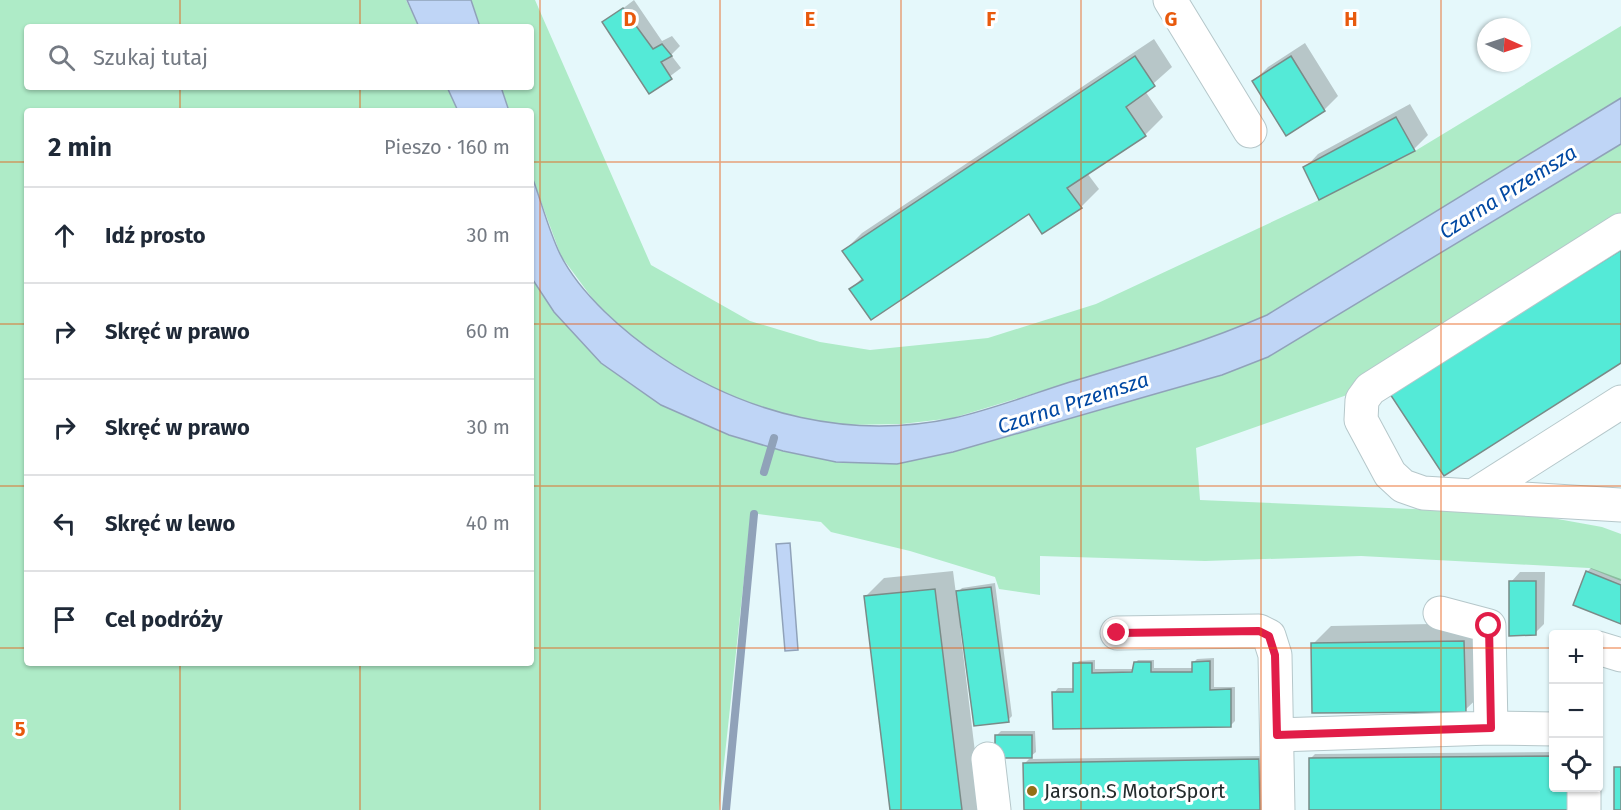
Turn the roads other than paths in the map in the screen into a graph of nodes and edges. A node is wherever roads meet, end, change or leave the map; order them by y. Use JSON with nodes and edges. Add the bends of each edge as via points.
{"nodes":[{"id":1,"x":1170,"y":0,"type":"edge"},
{"id":2,"x":1250,"y":131,"type":"dead end"},
{"id":3,"x":1621,"y":230,"type":"edge"},
{"id":4,"x":1621,"y":402,"type":"edge"},
{"id":5,"x":1473,"y":496,"type":"junction"},
{"id":6,"x":1621,"y":505,"type":"edge"},
{"id":7,"x":1440,"y":613,"type":"dead end"},
{"id":8,"x":1117,"y":633,"type":"dead end"},
{"id":9,"x":1603,"y":649,"type":"edge"},
{"id":10,"x":1621,"y":655,"type":"edge"},
{"id":11,"x":1491,"y":728,"type":"junction"},
{"id":12,"x":1549,"y":729,"type":"edge"},
{"id":13,"x":1277,"y":735,"type":"junction"},
{"id":14,"x":988,"y":759,"type":"dead end"},
{"id":15,"x":1584,"y":792,"type":"edge"},
{"id":16,"x":994,"y":810,"type":"edge"},
{"id":17,"x":1278,"y":810,"type":"edge"},
{"id":18,"x":1584,"y":810,"type":"edge"}],
"edges":[{"from":1,"to":2,"type":"lane"},
{"from":3,"to":5,"type":"lane","via":[[1370,389],[1362,400],[1361,420],[1390,474],[1403,486],[1423,493]]},
{"from":4,"to":5,"type":"lane"},
{"from":5,"to":6,"type":"lane"},
{"from":7,"to":11,"type":"lane","via":[[1489,626]]},
{"from":8,"to":13,"type":"lane","via":[[1259,631],[1269,636],[1275,655]]},
{"from":9,"to":10,"type":"lane"},
{"from":11,"to":12,"type":"lane"},
{"from":11,"to":13,"type":"lane"},
{"from":13,"to":17,"type":"lane"},
{"from":14,"to":16,"type":"lane"},
{"from":15,"to":18,"type":"lane"}]}
